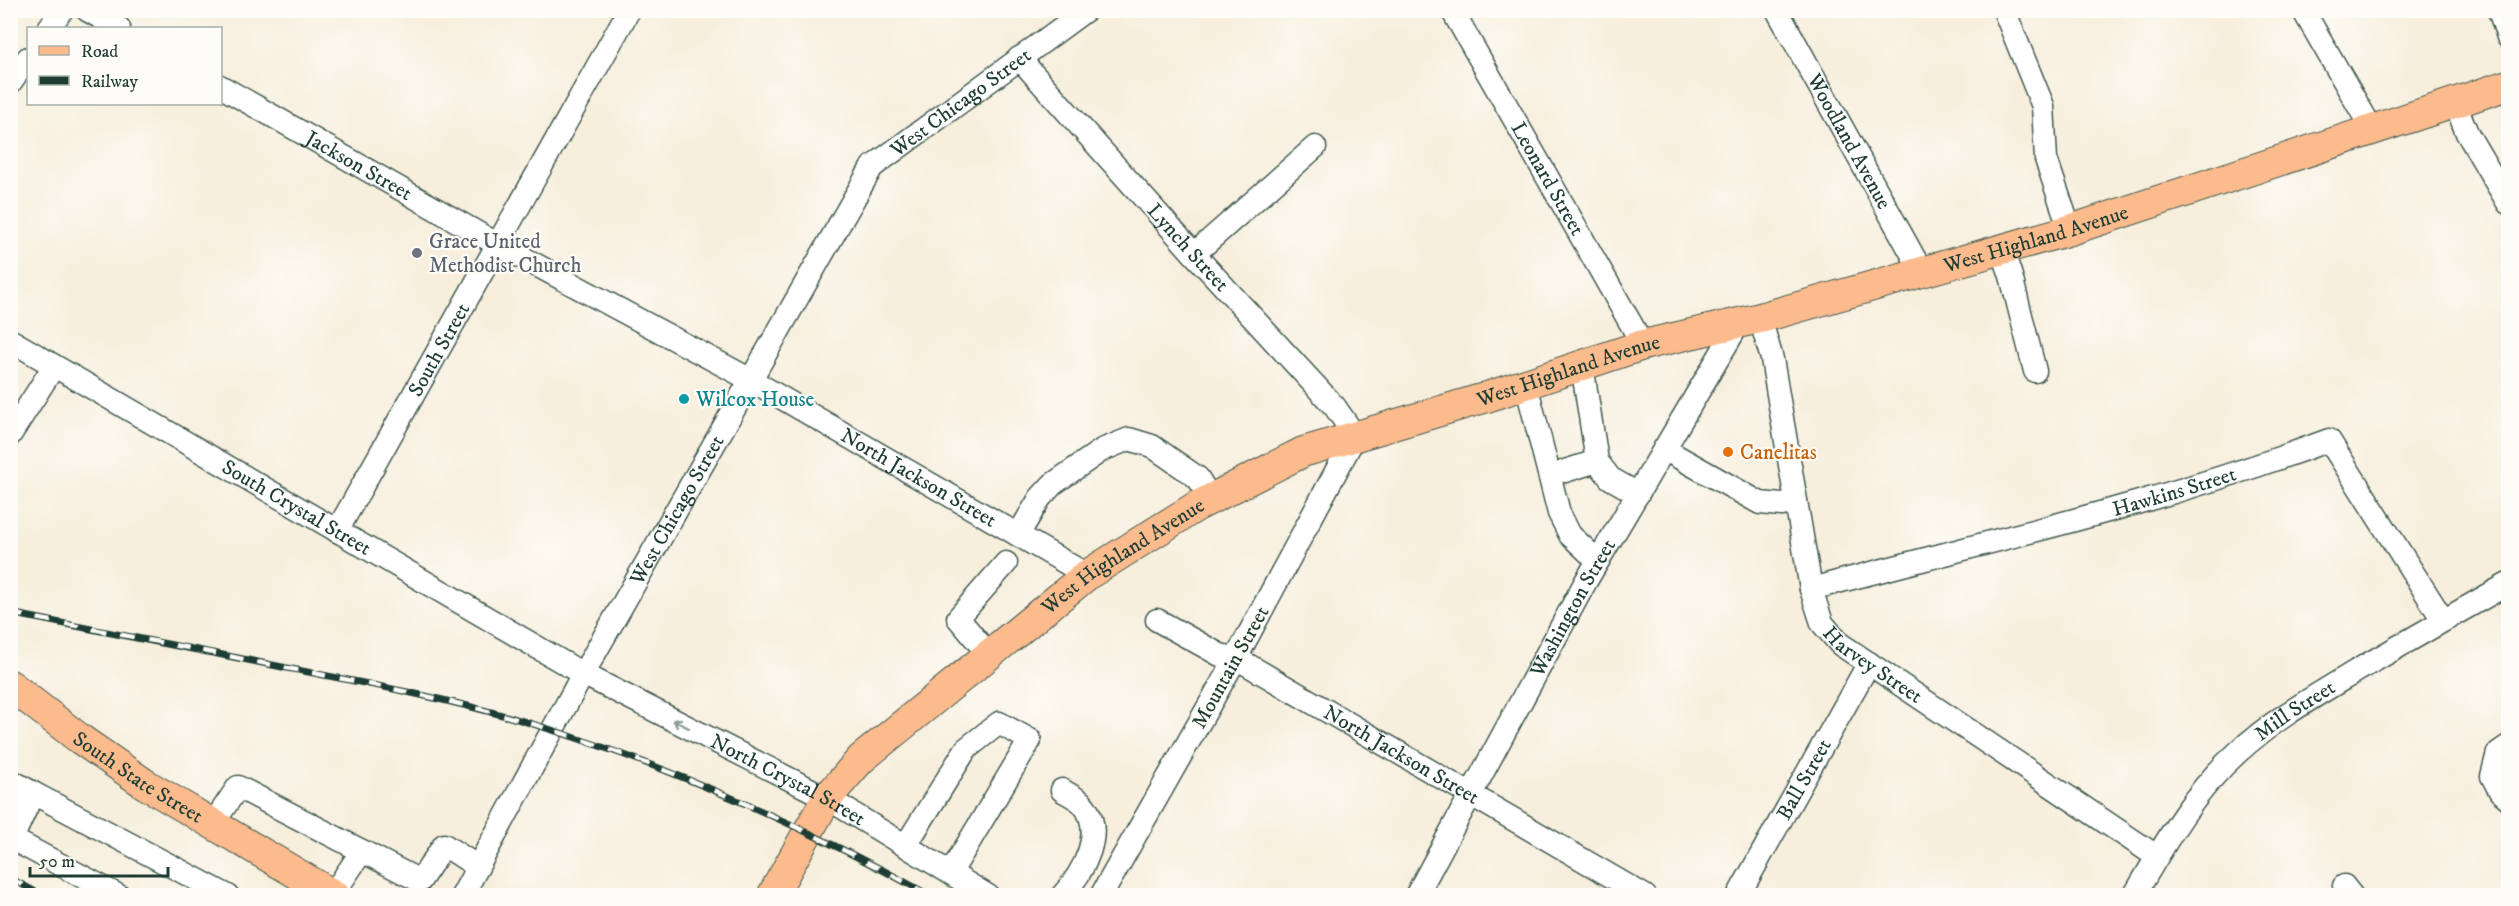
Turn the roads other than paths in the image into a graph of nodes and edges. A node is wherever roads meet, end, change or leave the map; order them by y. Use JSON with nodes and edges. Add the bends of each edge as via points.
{"nodes":[{"id":1,"x":62,"y":10,"type":"edge"},
{"id":2,"x":87,"y":10,"type":"edge"},
{"id":3,"x":629,"y":10,"type":"edge"},
{"id":4,"x":1086,"y":10,"type":"edge"},
{"id":5,"x":1452,"y":10,"type":"edge"},
{"id":6,"x":1777,"y":10,"type":"edge"},
{"id":7,"x":2004,"y":10,"type":"edge"},
{"id":8,"x":2303,"y":10,"type":"edge"},
{"id":9,"x":2499,"y":10,"type":"edge"},
{"id":10,"x":50,"y":27,"type":"edge"},
{"id":11,"x":117,"y":27,"type":"edge"},
{"id":12,"x":2508,"y":37,"type":"edge"},
{"id":13,"x":1019,"y":58,"type":"junction"},
{"id":14,"x":27,"y":59,"type":"edge"},
{"id":15,"x":10,"y":83,"type":"edge"},
{"id":16,"x":2508,"y":85,"type":"edge"},
{"id":17,"x":222,"y":87,"type":"edge"},
{"id":18,"x":2455,"y":104,"type":"junction"},
{"id":19,"x":2373,"y":131,"type":"junction"},
{"id":20,"x":1315,"y":147,"type":"dead end"},
{"id":21,"x":2508,"y":203,"type":"edge"},
{"id":22,"x":2070,"y":230,"type":"junction"},
{"id":23,"x":497,"y":244,"type":"junction"},
{"id":24,"x":2002,"y":249,"type":"junction"},
{"id":25,"x":1194,"y":254,"type":"junction"},
{"id":26,"x":1922,"y":272,"type":"junction"},
{"id":27,"x":1749,"y":321,"type":"junction"},
{"id":28,"x":10,"y":340,"type":"edge"},
{"id":29,"x":1643,"y":345,"type":"junction"},
{"id":30,"x":1582,"y":365,"type":"junction"},
{"id":31,"x":54,"y":366,"type":"junction"},
{"id":32,"x":2035,"y":371,"type":"dead end"},
{"id":33,"x":751,"y":380,"type":"junction"},
{"id":34,"x":1526,"y":384,"type":"junction"},
{"id":35,"x":10,"y":435,"type":"edge"},
{"id":36,"x":1355,"y":436,"type":"junction"},
{"id":37,"x":1664,"y":449,"type":"junction"},
{"id":38,"x":1597,"y":461,"type":"junction"},
{"id":39,"x":1565,"y":471,"type":"dead end"},
{"id":40,"x":1638,"y":494,"type":"junction"},
{"id":41,"x":1211,"y":499,"type":"junction"},
{"id":42,"x":1796,"y":502,"type":"junction"},
{"id":43,"x":337,"y":531,"type":"junction"},
{"id":44,"x":1018,"y":535,"type":"junction"},
{"id":45,"x":1598,"y":561,"type":"junction"},
{"id":46,"x":1006,"y":563,"type":"dead end"},
{"id":47,"x":1087,"y":574,"type":"junction"},
{"id":48,"x":2508,"y":584,"type":"edge"},
{"id":49,"x":1811,"y":588,"type":"junction"},
{"id":50,"x":1157,"y":620,"type":"dead end"},
{"id":51,"x":2443,"y":620,"type":"junction"},
{"id":52,"x":989,"y":655,"type":"junction"},
{"id":53,"x":1236,"y":658,"type":"junction"},
{"id":54,"x":1869,"y":663,"type":"junction"},
{"id":55,"x":583,"y":674,"type":"junction"},
{"id":56,"x":10,"y":685,"type":"edge"},
{"id":57,"x":2508,"y":747,"type":"edge"},
{"id":58,"x":18,"y":788,"type":"edge"},
{"id":59,"x":1062,"y":790,"type":"dead end"},
{"id":60,"x":1471,"y":796,"type":"junction"},
{"id":61,"x":827,"y":798,"type":"junction"},
{"id":62,"x":2508,"y":798,"type":"edge"},
{"id":63,"x":212,"y":825,"type":"junction"},
{"id":64,"x":906,"y":845,"type":"junction"},
{"id":65,"x":362,"y":851,"type":"junction"},
{"id":66,"x":2156,"y":856,"type":"junction"},
{"id":67,"x":478,"y":867,"type":"junction"},
{"id":68,"x":951,"y":873,"type":"junction"},
{"id":69,"x":334,"y":895,"type":"edge"},
{"id":70,"x":119,"y":896,"type":"edge"},
{"id":71,"x":228,"y":896,"type":"edge"},
{"id":72,"x":462,"y":896,"type":"edge"},
{"id":73,"x":772,"y":896,"type":"edge"},
{"id":74,"x":988,"y":896,"type":"edge"},
{"id":75,"x":1062,"y":896,"type":"edge"},
{"id":76,"x":1101,"y":896,"type":"edge"},
{"id":77,"x":1416,"y":896,"type":"edge"},
{"id":78,"x":1645,"y":896,"type":"edge"},
{"id":79,"x":1738,"y":896,"type":"edge"},
{"id":80,"x":2134,"y":896,"type":"edge"}],
"edges":[{"from":1,"to":10,"type":"street"},
{"from":2,"to":11,"type":"street"},
{"from":3,"to":23,"type":"street","name":"South Street"},
{"from":4,"to":13,"type":"street","name":"West Chicago Street"},
{"from":5,"to":29,"type":"street","name":"Leonard Street"},
{"from":6,"to":26,"type":"street","name":"Woodland Avenue"},
{"from":7,"to":22,"type":"street","via":[[2043,106],[2046,159]]},
{"from":8,"to":19,"type":"street"},
{"from":9,"to":12,"type":"street"},
{"from":13,"to":25,"type":"street","name":"Lynch Street"},
{"from":13,"to":33,"type":"street","name":"West Chicago Street","via":[[872,167]]},
{"from":14,"to":15,"type":"street"},
{"from":16,"to":18,"type":"main road","name":"West Highland Avenue"},
{"from":17,"to":23,"type":"street","name":"Jackson Street"},
{"from":18,"to":19,"type":"main road","name":"West Highland Avenue"},
{"from":18,"to":21,"type":"street","via":[[2467,133]]},
{"from":19,"to":22,"type":"main road","name":"West Highland Avenue"},
{"from":20,"to":25,"type":"street"},
{"from":22,"to":24,"type":"main road","name":"West Highland Avenue"},
{"from":23,"to":33,"type":"street","name":"Jackson Street"},
{"from":23,"to":43,"type":"street","name":"South Street"},
{"from":24,"to":26,"type":"main road","name":"West Highland Avenue"},
{"from":24,"to":32,"type":"street"},
{"from":25,"to":36,"type":"street","name":"Lynch Street","via":[[1335,407]]},
{"from":26,"to":27,"type":"main road","name":"West Highland Avenue"},
{"from":27,"to":29,"type":"main road","name":"West Highland Avenue"},
{"from":27,"to":37,"type":"street","name":"Washington Street"},
{"from":27,"to":42,"type":"street","name":"Harvey Street","via":[[1772,359]]},
{"from":28,"to":31,"type":"street","name":"South Crystal Street"},
{"from":29,"to":30,"type":"main road","name":"West Highland Avenue"},
{"from":30,"to":34,"type":"main road","name":"West Highland Avenue"},
{"from":30,"to":38,"type":"street"},
{"from":31,"to":35,"type":"street"},
{"from":31,"to":43,"type":"street","name":"South Crystal Street"},
{"from":33,"to":44,"type":"street","name":"North Jackson Street"},
{"from":33,"to":55,"type":"street","name":"West Chicago Street"},
{"from":34,"to":36,"type":"main road","name":"West Highland Avenue"},
{"from":34,"to":45,"type":"street","via":[[1559,513],[1570,535]]},
{"from":36,"to":41,"type":"main road","name":"West Highland Avenue","via":[[1303,452]]},
{"from":36,"to":53,"type":"street","name":"Mountain Street"},
{"from":37,"to":40,"type":"street","name":"Washington Street"},
{"from":37,"to":42,"type":"street","via":[[1760,503]]},
{"from":38,"to":39,"type":"street"},
{"from":38,"to":40,"type":"street","via":[[1610,478]]},
{"from":40,"to":45,"type":"street","name":"Washington Street"},
{"from":41,"to":44,"type":"street","via":[[1198,478],[1152,446],[1129,439],[1102,450],[1053,484]]},
{"from":41,"to":47,"type":"main road","name":"West Highland Avenue"},
{"from":42,"to":49,"type":"street","name":"Harvey Street"},
{"from":43,"to":55,"type":"street","name":"South Crystal Street"},
{"from":44,"to":47,"type":"street","name":"North Jackson Street"},
{"from":45,"to":60,"type":"street","name":"Washington Street"},
{"from":46,"to":52,"type":"street","via":[[958,618]]},
{"from":47,"to":52,"type":"main road","name":"West Highland Avenue"},
{"from":48,"to":51,"type":"street","name":"Mill Street"},
{"from":49,"to":51,"type":"street","name":"Hawkins Street","via":[[2166,495],[2253,469],[2329,440]]},
{"from":49,"to":54,"type":"street","name":"Harvey Street","via":[[1822,623],[1840,644]]},
{"from":50,"to":53,"type":"street","name":"North Jackson Street","via":[[1220,655]]},
{"from":51,"to":66,"type":"street","name":"Mill Street","via":[[2312,698],[2237,752],[2199,794]]},
{"from":52,"to":61,"type":"main road","name":"West Highland Avenue","via":[[861,759]]},
{"from":53,"to":60,"type":"street","name":"North Jackson Street"},
{"from":53,"to":76,"type":"street","name":"Mountain Street"},
{"from":54,"to":66,"type":"street","name":"Harvey Street"},
{"from":54,"to":79,"type":"street","name":"Ball Street"},
{"from":61,"to":55,"type":"street","name":"North Crystal Street","one_way":true},
{"from":55,"to":67,"type":"street","name":"West Chicago Street"},
{"from":56,"to":63,"type":"main road","name":"South State Street","via":[[108,759]]},
{"from":57,"to":62,"type":"street","via":[[2498,753],[2492,776]]},
{"from":58,"to":70,"type":"street","via":[[12,839]]},
{"from":58,"to":71,"type":"street"},
{"from":59,"to":75,"type":"street","via":[[1082,802],[1092,823],[1091,851]]},
{"from":60,"to":77,"type":"street","name":"Washington Street"},
{"from":60,"to":78,"type":"street","name":"North Jackson Street"},
{"from":61,"to":64,"type":"street","name":"North Crystal Street"},
{"from":61,"to":73,"type":"main road","name":"West Highland Avenue"},
{"from":63,"to":65,"type":"street","via":[[238,787]]},
{"from":63,"to":69,"type":"main road","name":"South State Street"},
{"from":64,"to":68,"type":"street","name":"North Crystal Street"},
{"from":64,"to":68,"type":"street","via":[[966,749],[999,723],[1030,740]]},
{"from":65,"to":67,"type":"street","via":[[420,880],[444,845]]},
{"from":65,"to":69,"type":"street"},
{"from":66,"to":80,"type":"street","name":"Mill Street"},
{"from":67,"to":72,"type":"street","name":"West Chicago Street"},
{"from":68,"to":74,"type":"street","name":"North Crystal Street"}]}
